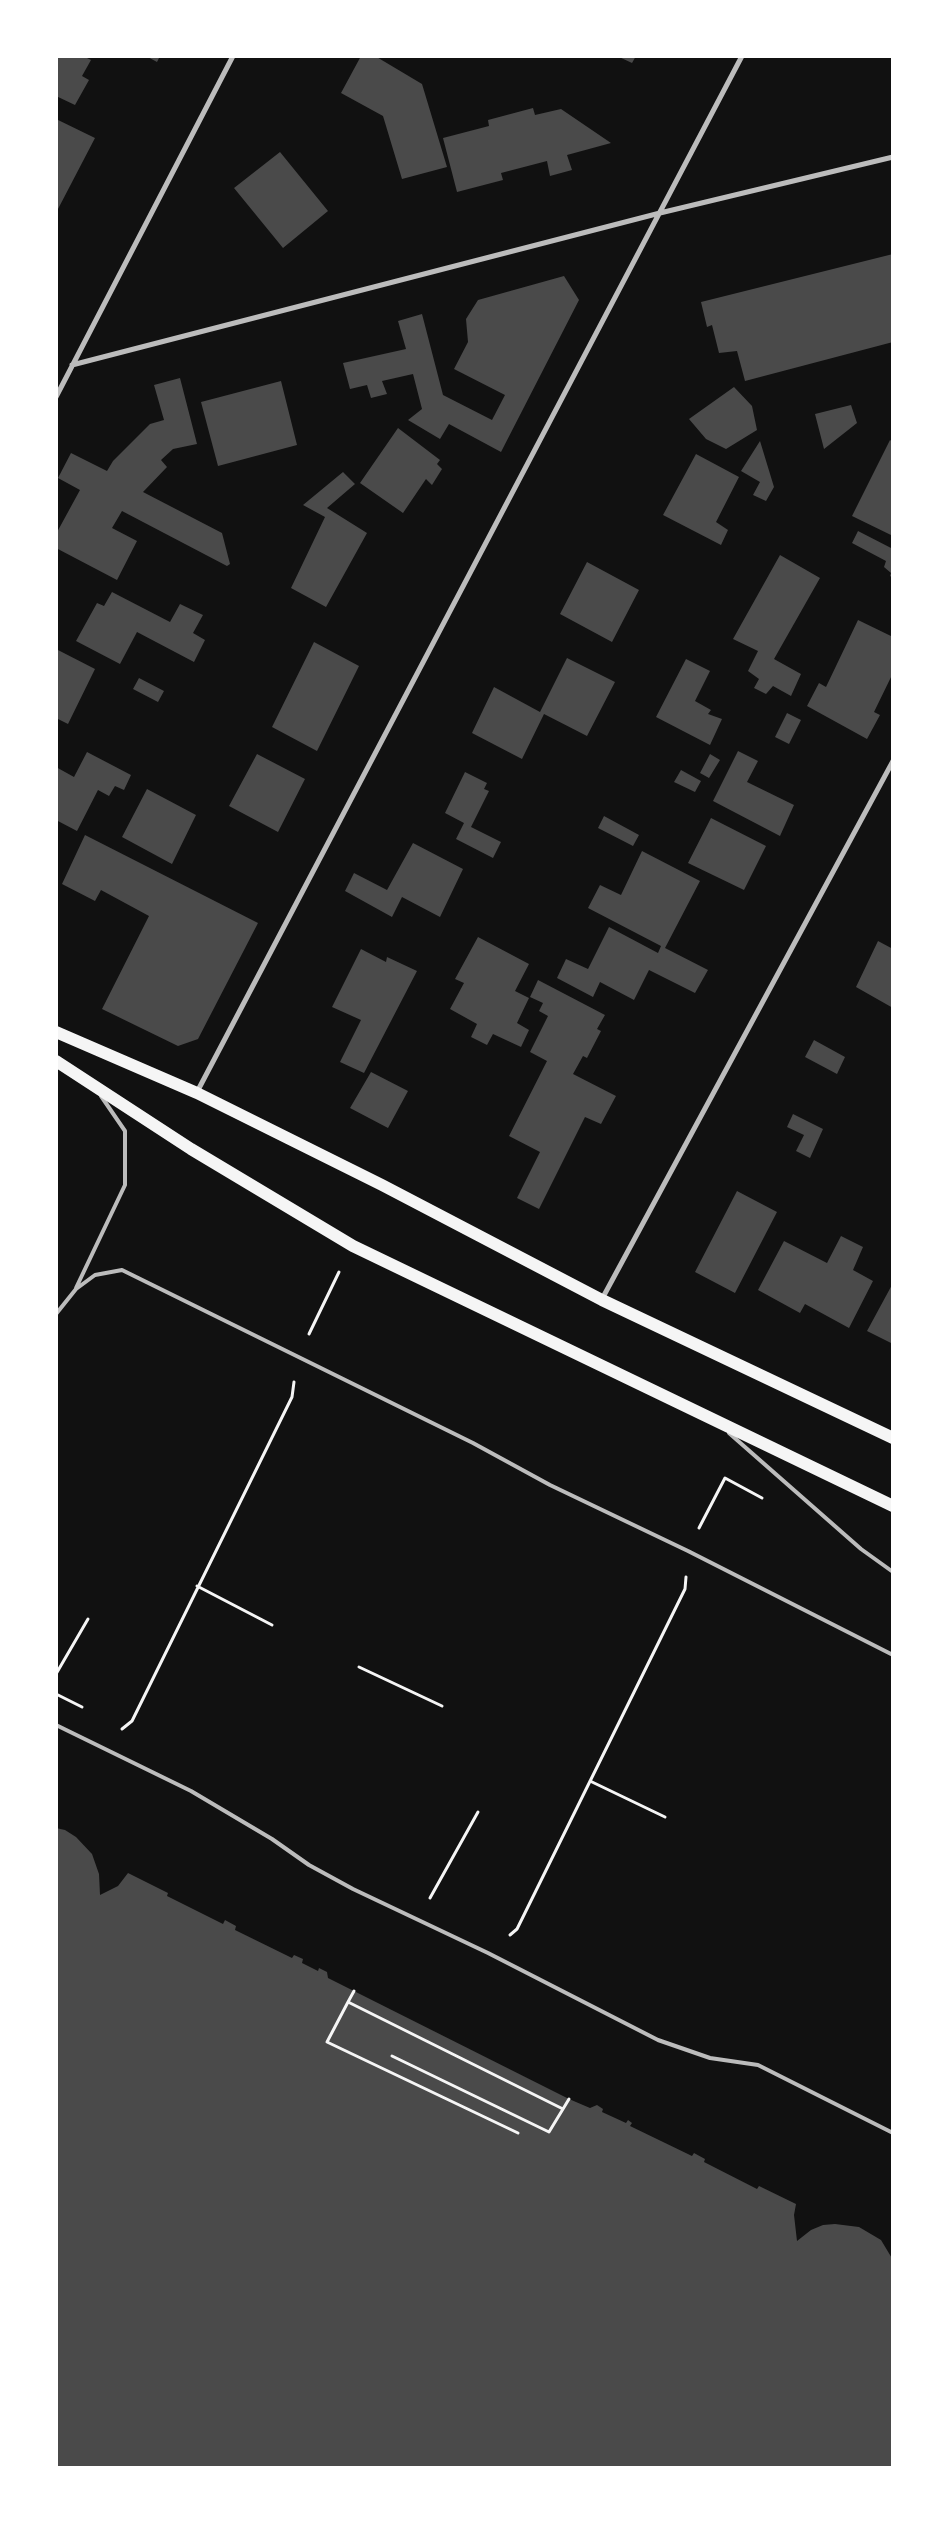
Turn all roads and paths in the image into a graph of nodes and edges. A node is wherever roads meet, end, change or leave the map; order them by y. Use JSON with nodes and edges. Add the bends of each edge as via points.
{"nodes":[{"id":1,"x":233,"y":56,"type":"edge"},
{"id":2,"x":742,"y":56,"type":"edge"},
{"id":3,"x":893,"y":156,"type":"edge"},
{"id":4,"x":660,"y":213,"type":"junction"},
{"id":5,"x":72,"y":365,"type":"junction"},
{"id":6,"x":56,"y":397,"type":"edge"},
{"id":7,"x":893,"y":761,"type":"edge"},
{"id":8,"x":56,"y":1032,"type":"edge"},
{"id":9,"x":56,"y":1061,"type":"edge"},
{"id":10,"x":94,"y":1086,"type":"junction"},
{"id":11,"x":196,"y":1093,"type":"junction"},
{"id":12,"x":353,"y":1246,"type":"junction"},
{"id":13,"x":76,"y":1289,"type":"junction"},
{"id":14,"x":602,"y":1300,"type":"junction"},
{"id":15,"x":56,"y":1314,"type":"edge"},
{"id":16,"x":298,"y":1357,"type":"junction"},
{"id":17,"x":715,"y":1420,"type":"junction"},
{"id":18,"x":893,"y":1438,"type":"edge"},
{"id":19,"x":725,"y":1478,"type":"dead end"},
{"id":20,"x":893,"y":1506,"type":"edge"},
{"id":21,"x":688,"y":1551,"type":"junction"},
{"id":22,"x":893,"y":1572,"type":"edge"},
{"id":23,"x":197,"y":1586,"type":"junction"},
{"id":24,"x":88,"y":1619,"type":"dead end"},
{"id":25,"x":272,"y":1625,"type":"dead end"},
{"id":26,"x":893,"y":1655,"type":"edge"},
{"id":27,"x":360,"y":1667,"type":"dead end"},
{"id":28,"x":56,"y":1674,"type":"edge"},
{"id":29,"x":442,"y":1706,"type":"dead end"},
{"id":30,"x":56,"y":1725,"type":"edge"},
{"id":31,"x":102,"y":1748,"type":"junction"},
{"id":32,"x":590,"y":1781,"type":"junction"},
{"id":33,"x":478,"y":1812,"type":"dead end"},
{"id":34,"x":665,"y":1817,"type":"dead end"},
{"id":35,"x":430,"y":1898,"type":"dead end"},
{"id":36,"x":488,"y":1953,"type":"junction"},
{"id":37,"x":354,"y":1990,"type":"dead end"},
{"id":38,"x":348,"y":2002,"type":"junction"},
{"id":39,"x":392,"y":2056,"type":"dead end"},
{"id":40,"x":569,"y":2099,"type":"dead end"},
{"id":41,"x":563,"y":2109,"type":"junction"},
{"id":42,"x":893,"y":2125,"type":"edge"},
{"id":43,"x":891,"y":2132,"type":"edge"},
{"id":44,"x":518,"y":2133,"type":"dead end"}],
"edges":[{"from":1,"to":5,"type":"street"},
{"from":2,"to":4,"type":"street"},
{"from":3,"to":4,"type":"street"},
{"from":4,"to":5,"type":"street"},
{"from":4,"to":11,"type":"street"},
{"from":5,"to":6,"type":"street"},
{"from":7,"to":14,"type":"street"},
{"from":8,"to":11,"type":"main road"},
{"from":9,"to":10,"type":"main road"},
{"from":10,"to":12,"type":"main road","via":[[191,1149]]},
{"from":10,"to":13,"type":"lane","via":[[125,1130],[125,1185]]},
{"from":11,"to":14,"type":"main road"},
{"from":12,"to":16,"type":"path"},
{"from":12,"to":17,"type":"main road"},
{"from":13,"to":15,"type":"lane"},
{"from":13,"to":16,"type":"lane","via":[[95,1275],[122,1270]]},
{"from":14,"to":18,"type":"main road"},
{"from":16,"to":21,"type":"lane"},
{"from":16,"to":23,"type":"path","via":[[292,1396]]},
{"from":17,"to":20,"type":"main road"},
{"from":17,"to":22,"type":"lane","via":[[861,1549]]},
{"from":19,"to":21,"type":"path"},
{"from":21,"to":26,"type":"lane"},
{"from":21,"to":32,"type":"path","via":[[685,1589]]},
{"from":23,"to":25,"type":"path"},
{"from":23,"to":31,"type":"path","via":[[132,1721]]},
{"from":24,"to":28,"type":"path"},
{"from":27,"to":29,"type":"path"},
{"from":30,"to":31,"type":"lane"},
{"from":31,"to":36,"type":"lane","via":[[191,1791],[353,1890]]},
{"from":32,"to":34,"type":"path"},
{"from":32,"to":36,"type":"path","via":[[518,1929]]},
{"from":33,"to":35,"type":"path"},
{"from":36,"to":43,"type":"lane","via":[[658,2040],[710,2058],[758,2065]]},
{"from":37,"to":38,"type":"path"},
{"from":38,"to":41,"type":"path"},
{"from":38,"to":44,"type":"path","via":[[327,2042]]},
{"from":39,"to":41,"type":"path","via":[[549,2132]]},
{"from":40,"to":41,"type":"path"},
{"from":42,"to":43,"type":"lane"}]}
